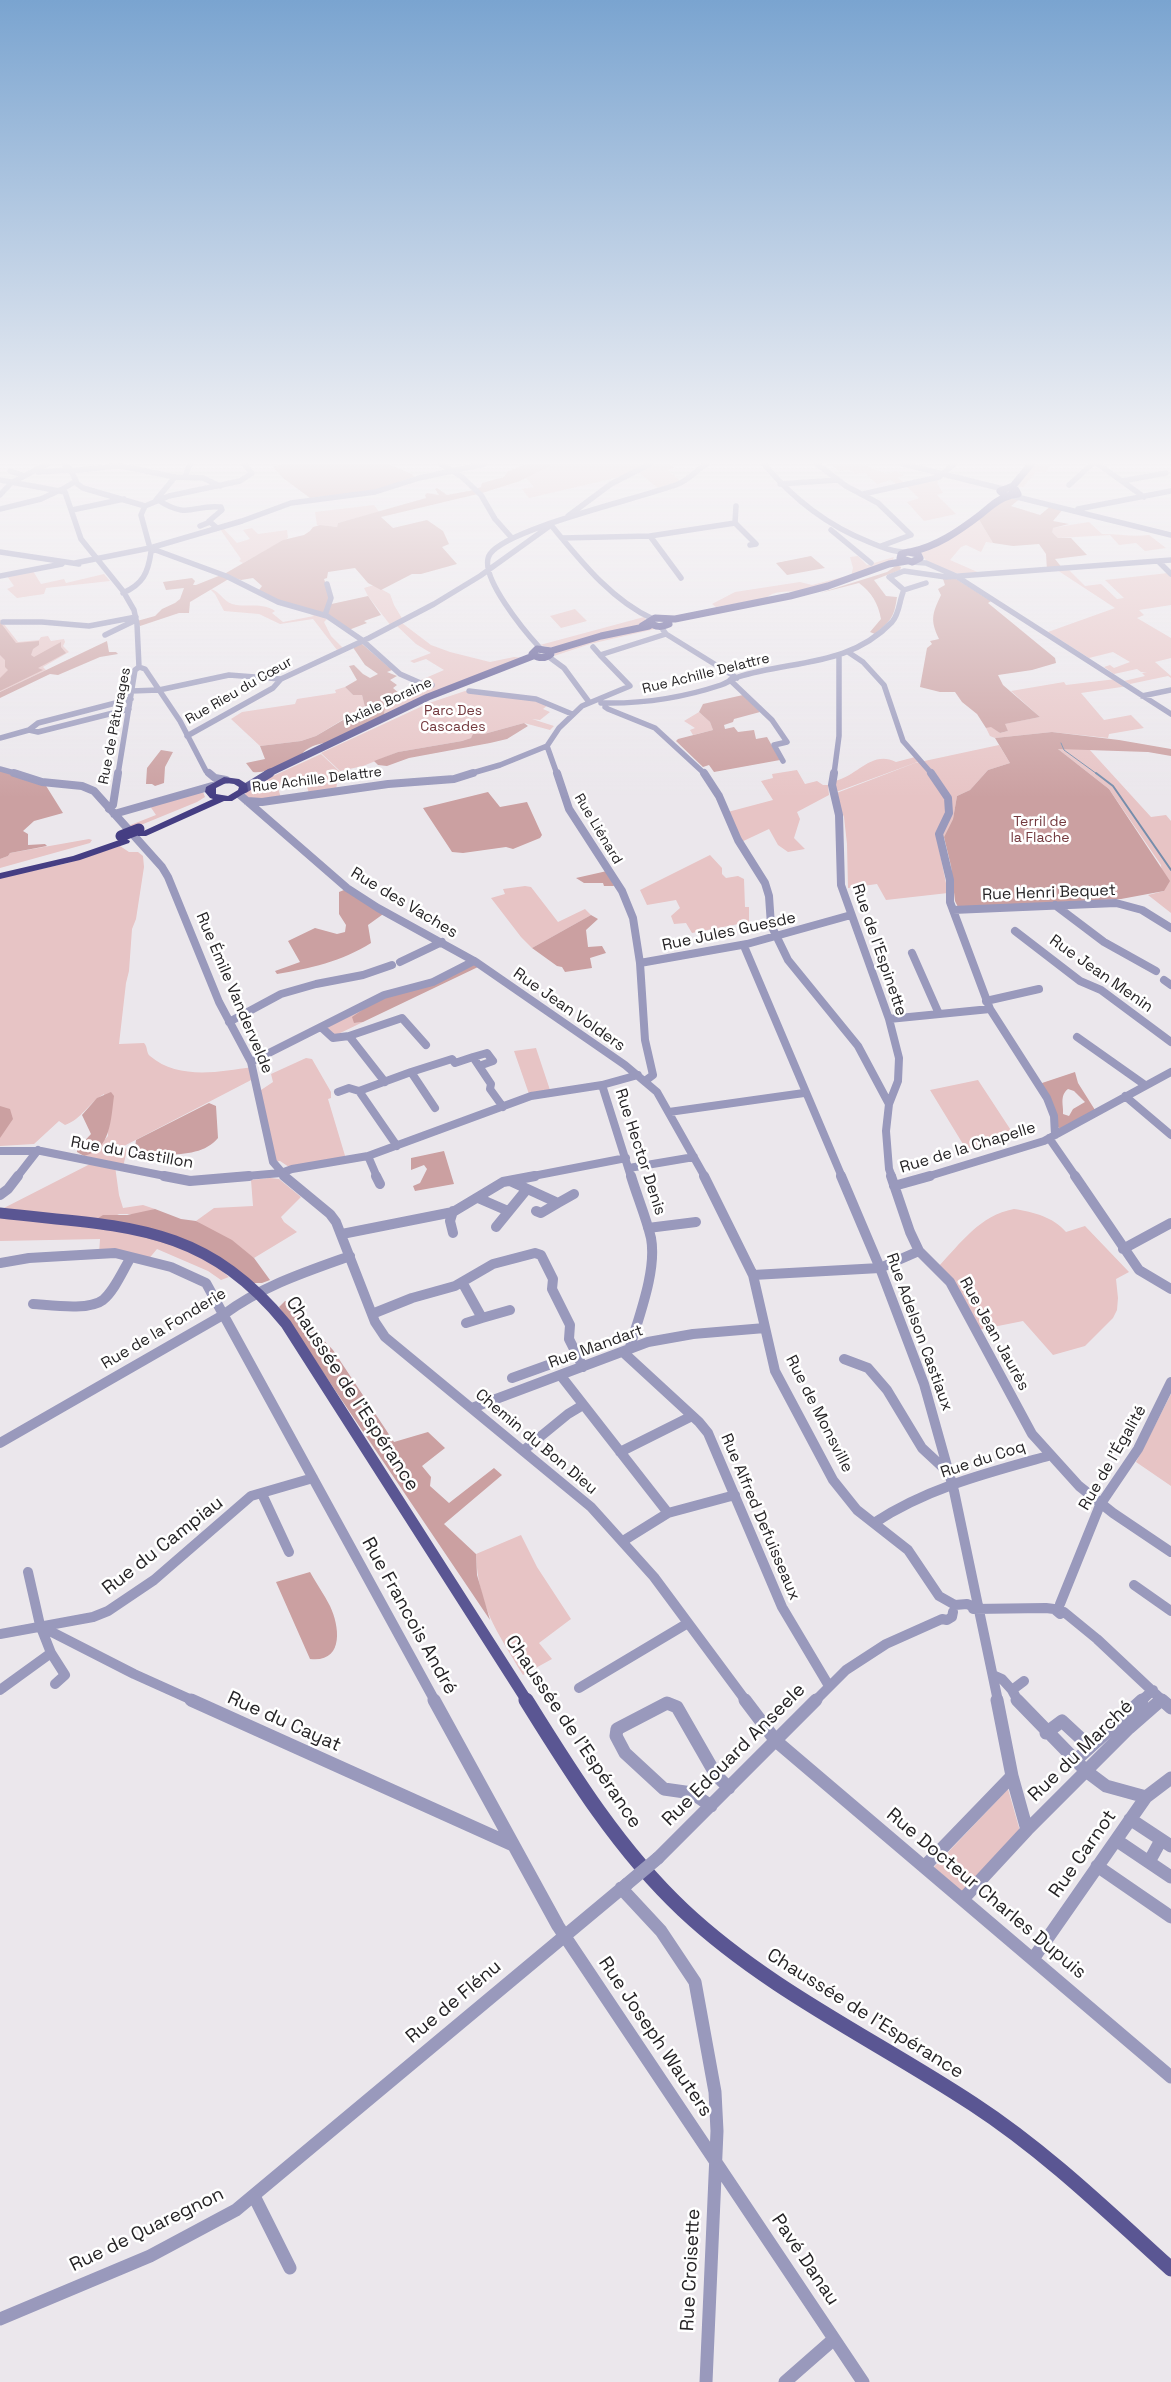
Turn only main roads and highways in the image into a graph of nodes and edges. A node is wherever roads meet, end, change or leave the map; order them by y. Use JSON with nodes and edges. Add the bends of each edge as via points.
{"nodes":[{"id":1,"x":855,"y":575,"type":"edge"},
{"id":2,"x":550,"y":654,"type":"junction"},
{"id":3,"x":534,"y":656,"type":"junction"},
{"id":4,"x":211,"y":787,"type":"junction"},
{"id":5,"x":237,"y":794,"type":"junction"},
{"id":6,"x":140,"y":831,"type":"junction"},
{"id":7,"x":123,"y":838,"type":"junction"},
{"id":8,"x":0,"y":870,"type":"edge"},
{"id":9,"x":0,"y":876,"type":"edge"},
{"id":10,"x":0,"y":1213,"type":"edge"},
{"id":11,"x":31,"y":1217,"type":"junction"},
{"id":12,"x":0,"y":1218,"type":"edge"},
{"id":13,"x":1171,"y":2269,"type":"edge"}],
"edges":[{"from":1,"to":2,"type":"main road","name":"Axiale Boraine","via":[[802,593],[668,622],[652,622]]},
{"from":2,"to":3,"type":"main road","name":"Axiale Boraine","via":[[541,658]]},
{"from":2,"to":3,"type":"main road","via":[[540,648],[533,651]]},
{"from":3,"to":5,"type":"main road","name":"Axiale Boraine","via":[[458,684],[258,779]]},
{"from":4,"to":5,"type":"highway"},
{"from":4,"to":5,"type":"highway","name":"Axiale Boraine","via":[[226,780]]},
{"from":4,"to":6,"type":"highway","name":"Axiale Boraine","via":[[203,802]]},
{"from":5,"to":6,"type":"highway","name":"Axiale Boraine"},
{"from":6,"to":7,"type":"highway","name":"Axiale Boraine"},
{"from":7,"to":8,"type":"highway","name":"Axiale Boraine"},
{"from":7,"to":9,"type":"highway","name":"Axiale Boraine","via":[[68,860]]},
{"from":10,"to":11,"type":"main road"},
{"from":11,"to":12,"type":"main road"},
{"from":11,"to":13,"type":"main road","name":"Chaussée de l'Espérance","via":[[118,1225],[173,1240],[212,1257],[258,1291],[286,1324],[592,1802],[655,1881],[701,1927],[751,1966],[972,2103],[1026,2141]]}]}
